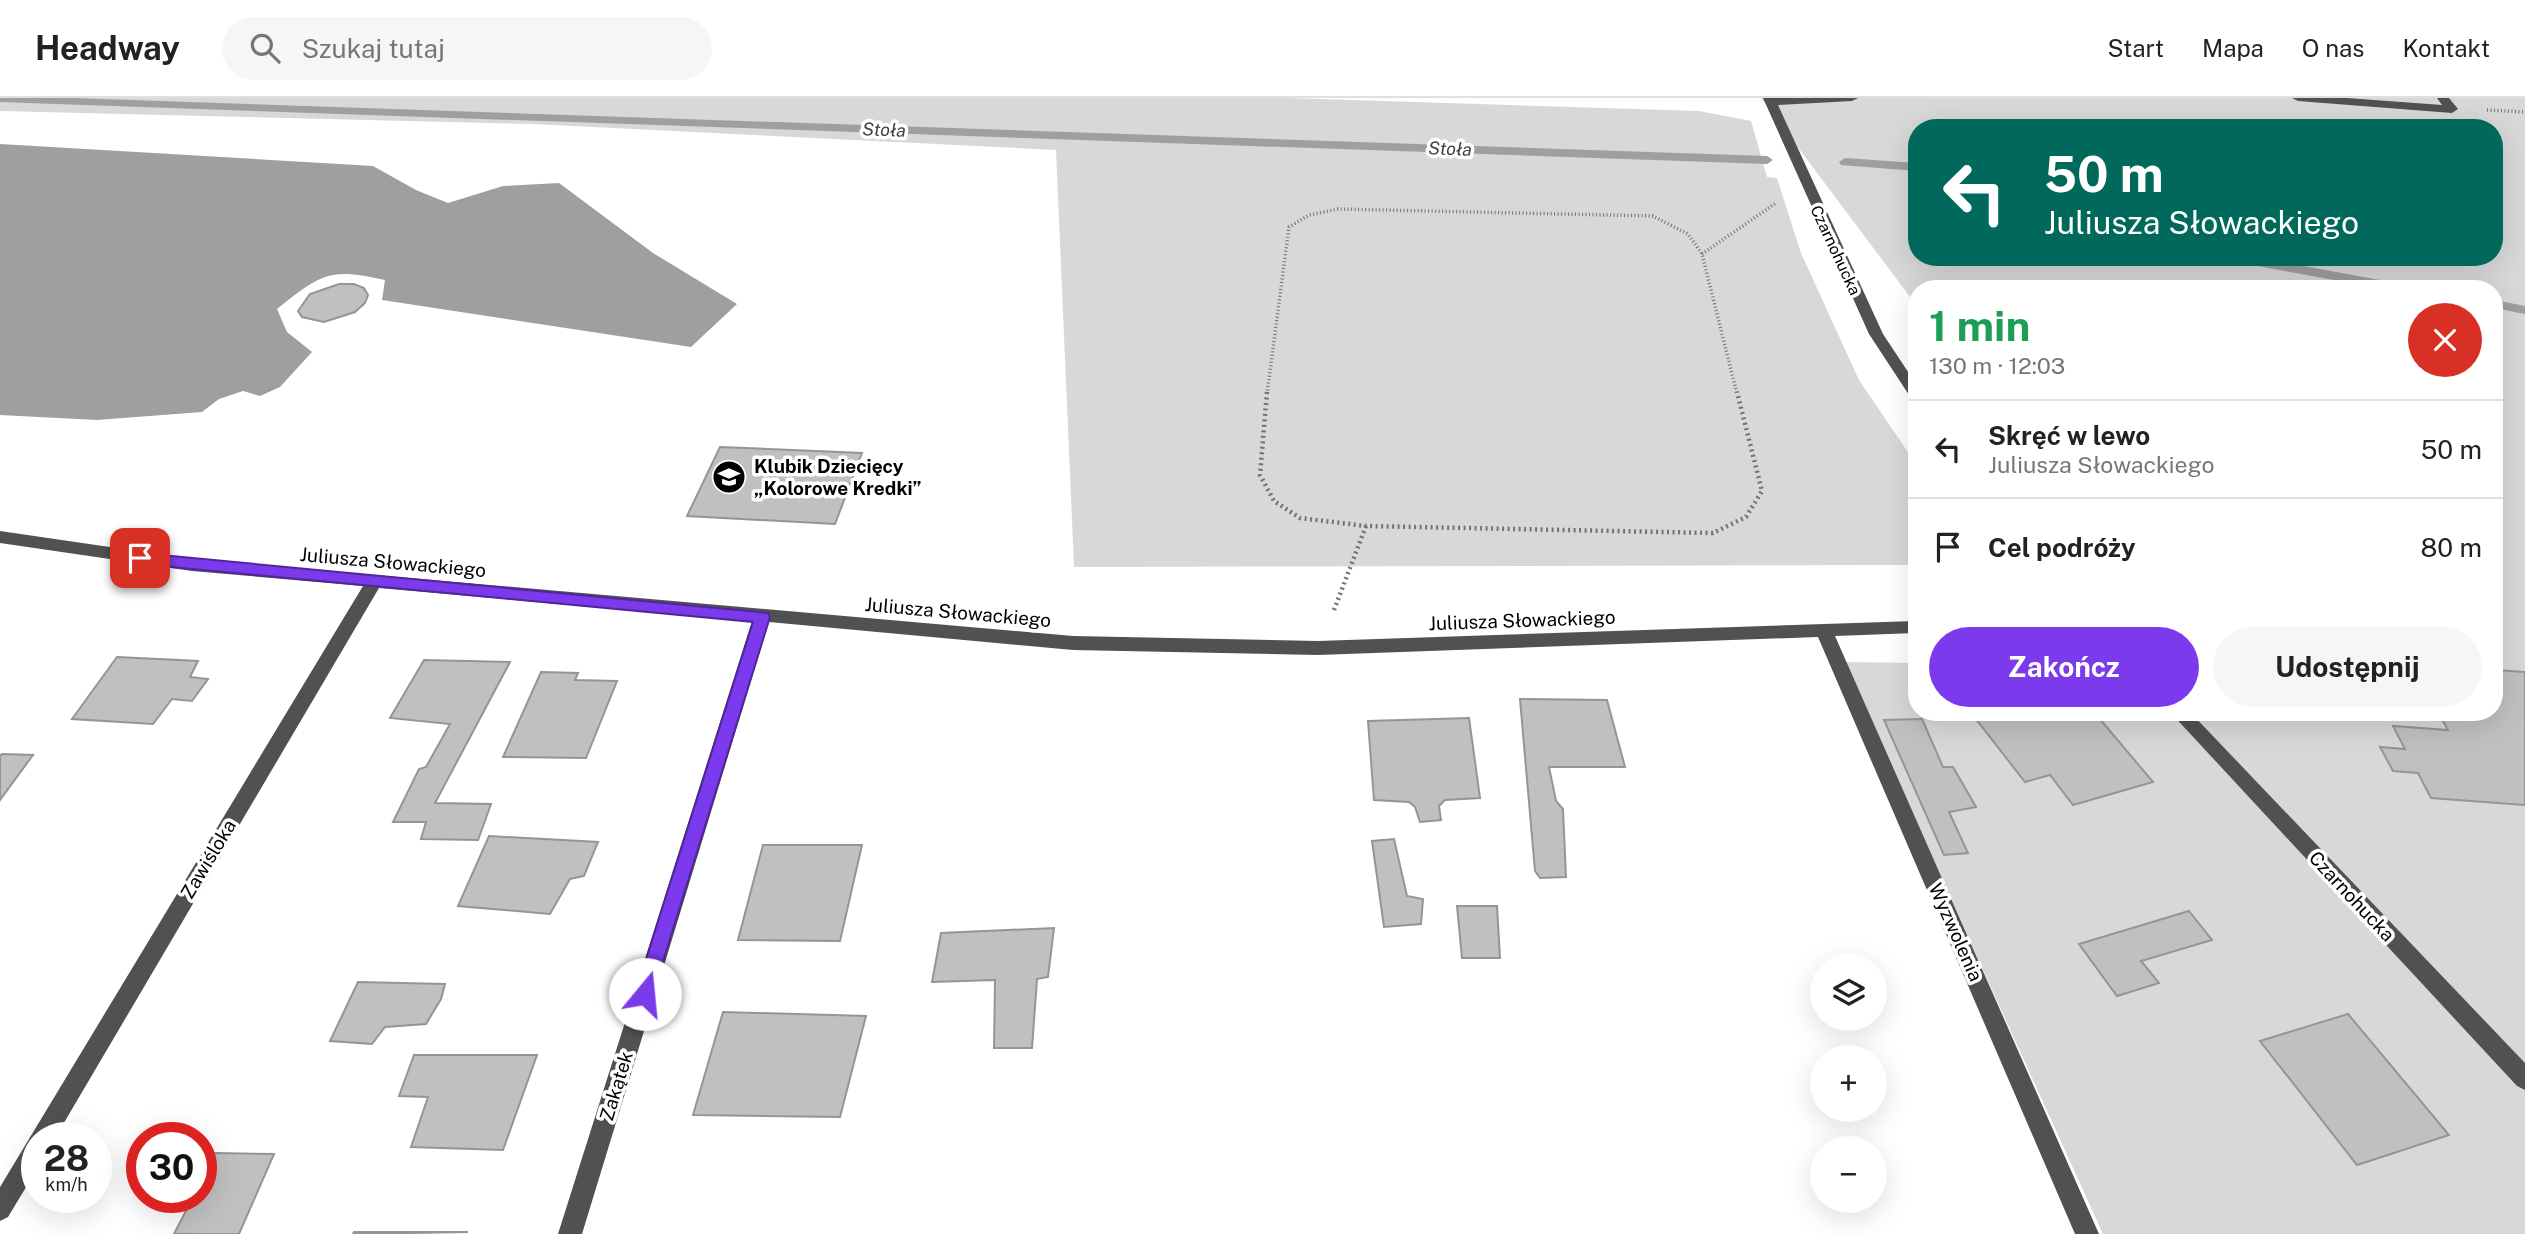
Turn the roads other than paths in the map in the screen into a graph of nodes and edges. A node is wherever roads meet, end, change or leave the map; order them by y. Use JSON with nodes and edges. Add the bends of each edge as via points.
{"nodes":[{"id":1,"x":1852,"y":98,"type":"edge"},
{"id":2,"x":2298,"y":98,"type":"edge"},
{"id":3,"x":2443,"y":98,"type":"edge"},
{"id":4,"x":1772,"y":99,"type":"edge"},
{"id":5,"x":1908,"y":383,"type":"edge"},
{"id":6,"x":0,"y":537,"type":"edge"},
{"id":7,"x":374,"y":582,"type":"junction"},
{"id":8,"x":762,"y":617,"type":"junction"},
{"id":9,"x":1908,"y":627,"type":"edge"},
{"id":10,"x":1824,"y":630,"type":"junction"},
{"id":11,"x":2187,"y":721,"type":"edge"},
{"id":12,"x":2525,"y":1079,"type":"edge"},
{"id":13,"x":52,"y":1122,"type":"edge"},
{"id":14,"x":21,"y":1174,"type":"edge"},
{"id":15,"x":0,"y":1209,"type":"edge"},
{"id":16,"x":570,"y":1234,"type":"edge"},
{"id":17,"x":2087,"y":1234,"type":"edge"}],
"edges":[{"from":1,"to":4,"type":"street"},
{"from":2,"to":3,"type":"street","via":[[2452,109]]},
{"from":4,"to":5,"type":"street","name":"Czarnohucka","via":[[1805,183],[1876,334]]},
{"from":6,"to":7,"type":"street","name":"Juliusza Słowackiego","via":[[192,565]]},
{"from":7,"to":8,"type":"street","name":"Juliusza Słowackiego"},
{"from":7,"to":13,"type":"street","name":"Zawiśloka"},
{"from":8,"to":10,"type":"street","name":"Juliusza Słowackiego","via":[[1073,643],[1318,648]]},
{"from":8,"to":16,"type":"street","name":"Zakątek"},
{"from":9,"to":10,"type":"street","name":"Juliusza Słowackiego"},
{"from":10,"to":17,"type":"street","name":"Wyzwolenia"},
{"from":11,"to":12,"type":"street","name":"Czarnohucka"},
{"from":14,"to":15,"type":"street"}]}
